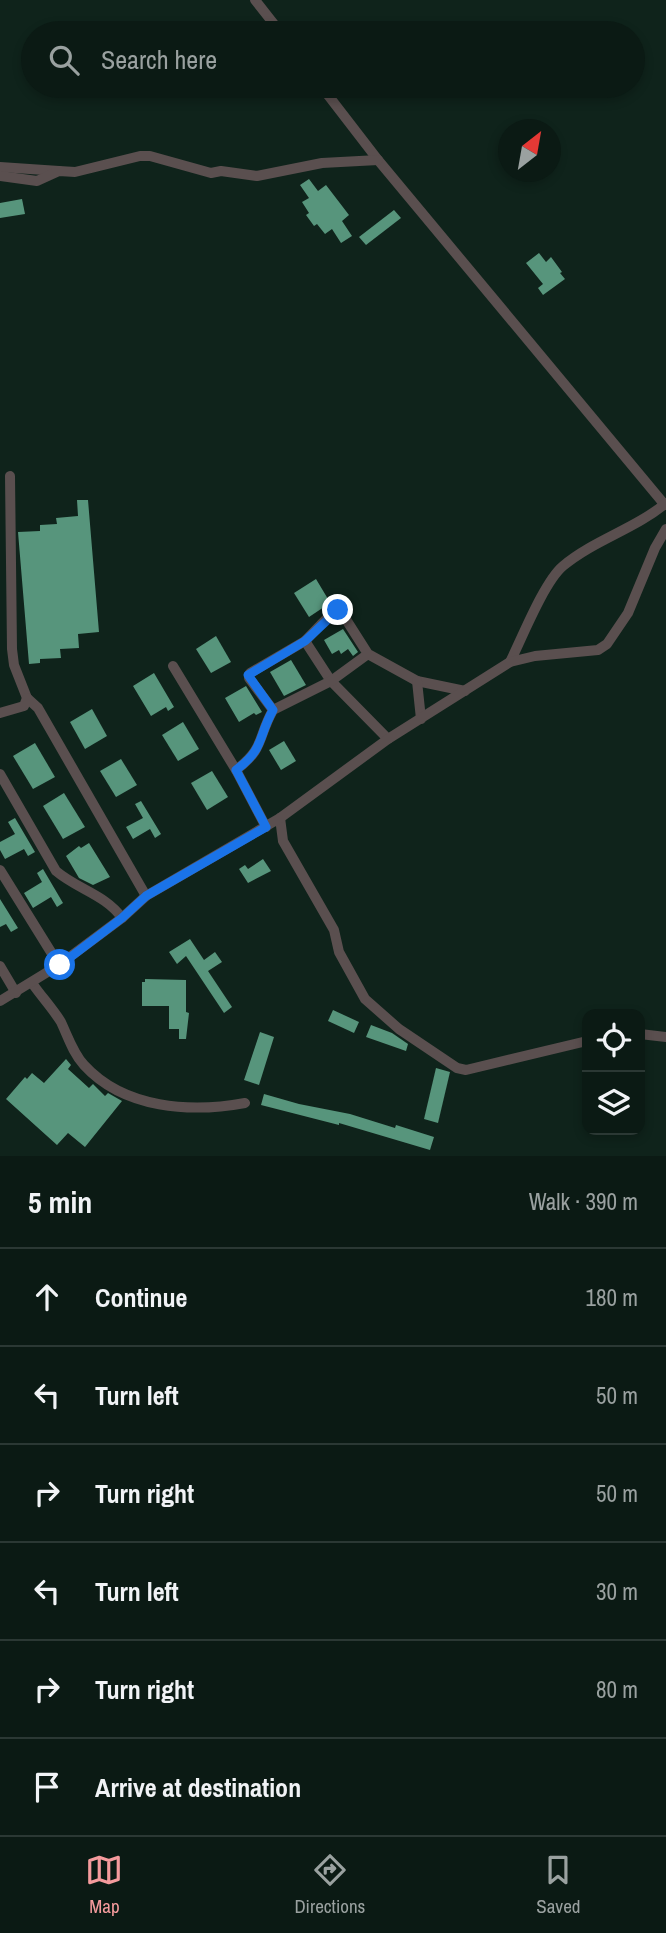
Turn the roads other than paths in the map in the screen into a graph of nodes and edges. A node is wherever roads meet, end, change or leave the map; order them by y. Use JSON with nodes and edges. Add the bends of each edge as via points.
{"nodes":[{"id":1,"x":255,"y":0,"type":"edge"},
{"id":2,"x":272,"y":21,"type":"edge"},
{"id":3,"x":330,"y":98,"type":"edge"},
{"id":4,"x":378,"y":160,"type":"junction"},
{"id":5,"x":1,"y":173,"type":"edge"},
{"id":6,"x":10,"y":476,"type":"dead end"},
{"id":7,"x":666,"y":504,"type":"edge"},
{"id":8,"x":4,"y":525,"type":"edge"},
{"id":9,"x":666,"y":529,"type":"edge"},
{"id":10,"x":305,"y":641,"type":"junction"},
{"id":11,"x":368,"y":654,"type":"junction"},
{"id":12,"x":510,"y":662,"type":"junction"},
{"id":13,"x":173,"y":666,"type":"dead end"},
{"id":14,"x":331,"y":681,"type":"junction"},
{"id":15,"x":417,"y":681,"type":"junction"},
{"id":16,"x":465,"y":691,"type":"junction"},
{"id":17,"x":26,"y":702,"type":"junction"},
{"id":18,"x":273,"y":710,"type":"junction"},
{"id":19,"x":0,"y":713,"type":"edge"},
{"id":20,"x":421,"y":719,"type":"junction"},
{"id":21,"x":388,"y":739,"type":"junction"},
{"id":22,"x":236,"y":770,"type":"junction"},
{"id":23,"x":0,"y":774,"type":"edge"},
{"id":24,"x":280,"y":818,"type":"junction"},
{"id":25,"x":266,"y":827,"type":"junction"},
{"id":26,"x":0,"y":870,"type":"edge"},
{"id":27,"x":146,"y":896,"type":"junction"},
{"id":28,"x":122,"y":918,"type":"junction"},
{"id":29,"x":60,"y":965,"type":"junction"},
{"id":30,"x":0,"y":966,"type":"edge"},
{"id":31,"x":32,"y":983,"type":"junction"},
{"id":32,"x":16,"y":993,"type":"junction"},
{"id":33,"x":0,"y":1001,"type":"edge"},
{"id":34,"x":645,"y":1035,"type":"edge"},
{"id":35,"x":666,"y":1037,"type":"edge"},
{"id":36,"x":582,"y":1042,"type":"edge"},
{"id":37,"x":245,"y":1103,"type":"dead end"}],
"edges":[{"from":1,"to":2,"type":"street"},
{"from":3,"to":4,"type":"street"},
{"from":4,"to":5,"type":"street","via":[[322,163],[257,176],[211,173],[139,156],[75,172],[59,171],[37,181]]},
{"from":4,"to":7,"type":"street"},
{"from":6,"to":8,"type":"street"},
{"from":7,"to":12,"type":"street","via":[[562,567]]},
{"from":8,"to":17,"type":"street","via":[[12,649]]},
{"from":9,"to":12,"type":"street","via":[[628,613],[607,644],[598,650]]},
{"from":10,"to":11,"type":"street","via":[[340,610]]},
{"from":10,"to":14,"type":"street"},
{"from":10,"to":18,"type":"street","via":[[250,673]]},
{"from":11,"to":14,"type":"street"},
{"from":11,"to":15,"type":"street"},
{"from":12,"to":16,"type":"street"},
{"from":13,"to":22,"type":"street"},
{"from":14,"to":18,"type":"street"},
{"from":14,"to":21,"type":"street"},
{"from":15,"to":16,"type":"street"},
{"from":15,"to":20,"type":"street"},
{"from":16,"to":20,"type":"street"},
{"from":17,"to":19,"type":"street"},
{"from":17,"to":27,"type":"street","via":[[38,708]]},
{"from":18,"to":22,"type":"street","via":[[257,751]]},
{"from":20,"to":21,"type":"street"},
{"from":21,"to":24,"type":"street"},
{"from":22,"to":25,"type":"street"},
{"from":23,"to":28,"type":"street","via":[[56,871],[107,902]]},
{"from":24,"to":25,"type":"street"},
{"from":24,"to":36,"type":"street","via":[[283,841],[334,930],[354,981],[365,999],[399,1029],[466,1070]]},
{"from":25,"to":27,"type":"street"},
{"from":26,"to":29,"type":"street"},
{"from":27,"to":28,"type":"street"},
{"from":28,"to":29,"type":"street"},
{"from":29,"to":31,"type":"street"},
{"from":30,"to":32,"type":"street"},
{"from":31,"to":32,"type":"street"},
{"from":31,"to":37,"type":"street","via":[[60,1021],[82,1063],[108,1085],[150,1102],[216,1108]]},
{"from":32,"to":33,"type":"street"},
{"from":34,"to":35,"type":"street"}]}
